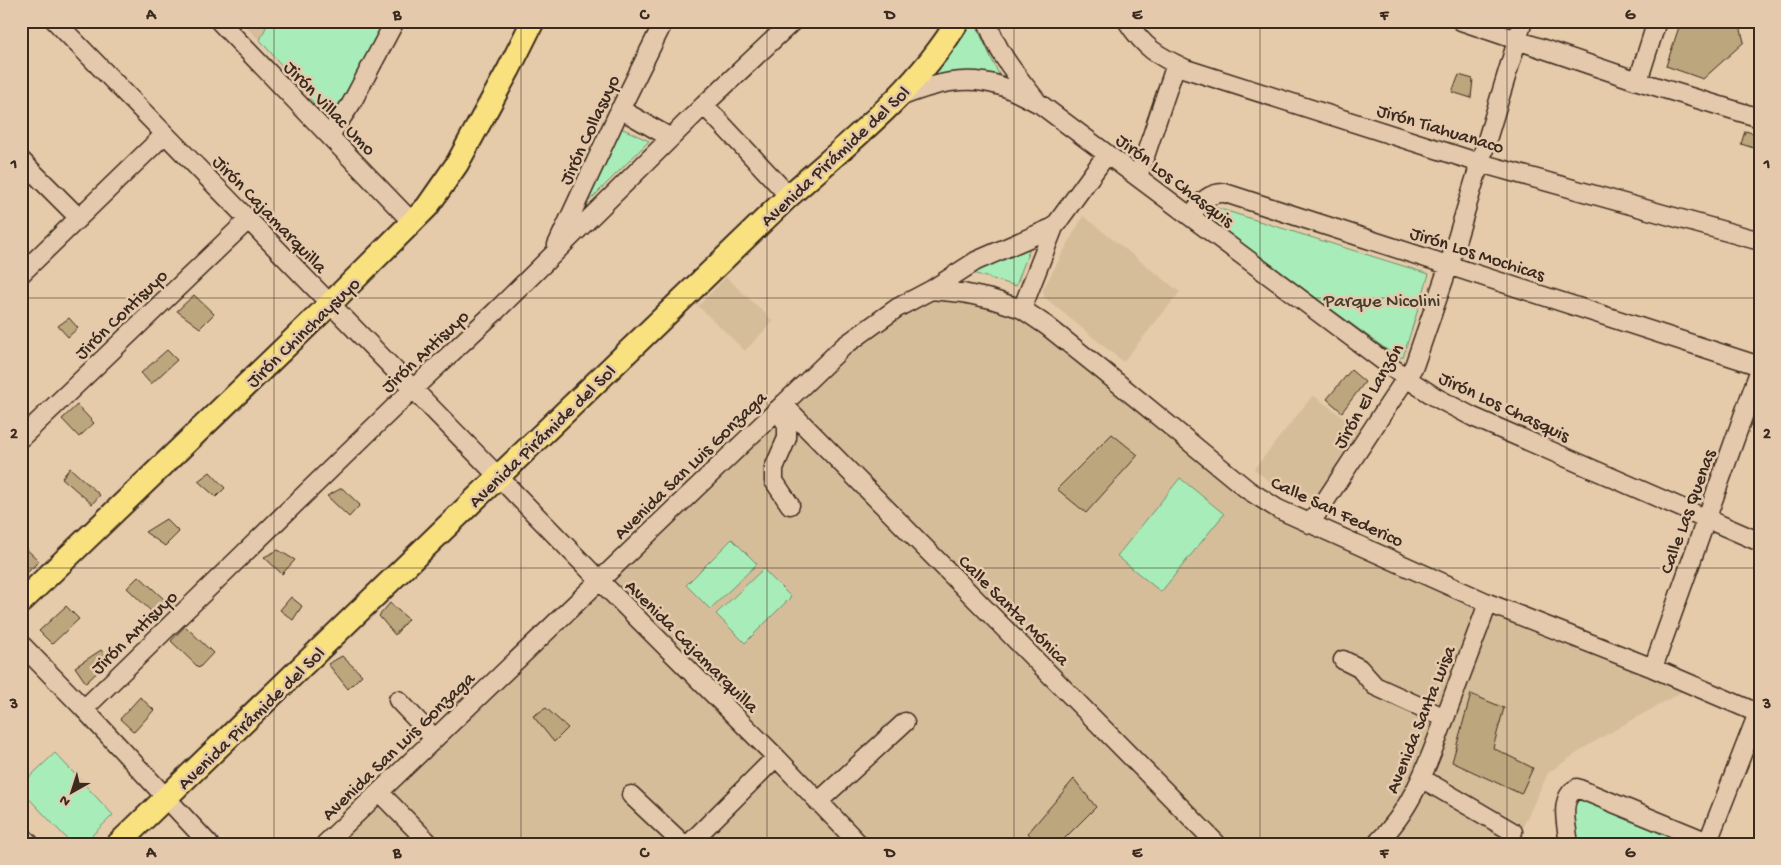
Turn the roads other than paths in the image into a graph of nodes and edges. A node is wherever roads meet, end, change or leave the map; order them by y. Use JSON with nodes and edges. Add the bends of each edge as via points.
{"nodes":[{"id":1,"x":55,"y":21,"type":"edge"},
{"id":2,"x":219,"y":21,"type":"edge"},
{"id":3,"x":394,"y":21,"type":"edge"},
{"id":4,"x":533,"y":21,"type":"edge"},
{"id":5,"x":664,"y":21,"type":"edge"},
{"id":6,"x":793,"y":21,"type":"edge"},
{"id":7,"x":958,"y":21,"type":"edge"},
{"id":8,"x":987,"y":21,"type":"edge"},
{"id":9,"x":1127,"y":21,"type":"edge"},
{"id":10,"x":1461,"y":21,"type":"edge"},
{"id":11,"x":1523,"y":21,"type":"edge"},
{"id":12,"x":1657,"y":21,"type":"edge"},
{"id":13,"x":1517,"y":40,"type":"junction"},
{"id":14,"x":1176,"y":64,"type":"junction"},
{"id":15,"x":1638,"y":81,"type":"junction"},
{"id":16,"x":899,"y":97,"type":"junction"},
{"id":17,"x":1040,"y":104,"type":"junction"},
{"id":18,"x":704,"y":105,"type":"junction"},
{"id":19,"x":620,"y":109,"type":"junction"},
{"id":20,"x":1760,"y":118,"type":"edge"},
{"id":21,"x":165,"y":134,"type":"junction"},
{"id":22,"x":330,"y":135,"type":"junction"},
{"id":23,"x":670,"y":138,"type":"junction"},
{"id":24,"x":1107,"y":154,"type":"junction"},
{"id":25,"x":21,"y":160,"type":"edge"},
{"id":26,"x":1480,"y":162,"type":"junction"},
{"id":27,"x":1138,"y":177,"type":"junction"},
{"id":28,"x":790,"y":196,"type":"junction"},
{"id":29,"x":1190,"y":216,"type":"junction"},
{"id":30,"x":79,"y":218,"type":"junction"},
{"id":31,"x":248,"y":220,"type":"junction"},
{"id":32,"x":412,"y":222,"type":"junction"},
{"id":33,"x":1054,"y":227,"type":"junction"},
{"id":34,"x":1760,"y":241,"type":"edge"},
{"id":35,"x":552,"y":255,"type":"junction"},
{"id":36,"x":1449,"y":265,"type":"junction"},
{"id":37,"x":21,"y":274,"type":"edge"},
{"id":38,"x":931,"y":290,"type":"junction"},
{"id":39,"x":330,"y":304,"type":"junction"},
{"id":40,"x":1022,"y":310,"type":"junction"},
{"id":41,"x":1760,"y":367,"type":"edge"},
{"id":42,"x":1406,"y":378,"type":"junction"},
{"id":43,"x":413,"y":389,"type":"junction"},
{"id":44,"x":781,"y":406,"type":"junction"},
{"id":45,"x":21,"y":438,"type":"edge"},
{"id":46,"x":498,"y":476,"type":"junction"},
{"id":47,"x":790,"y":506,"type":"dead end"},
{"id":48,"x":1706,"y":517,"type":"junction"},
{"id":49,"x":1310,"y":524,"type":"junction"},
{"id":50,"x":1760,"y":542,"type":"edge"},
{"id":51,"x":598,"y":580,"type":"junction"},
{"id":52,"x":21,"y":602,"type":"edge"},
{"id":53,"x":1488,"y":603,"type":"junction"},
{"id":54,"x":21,"y":644,"type":"edge"},
{"id":55,"x":1343,"y":660,"type":"dead end"},
{"id":56,"x":1653,"y":668,"type":"junction"},
{"id":57,"x":398,"y":700,"type":"dead end"},
{"id":58,"x":84,"y":709,"type":"junction"},
{"id":59,"x":1759,"y":714,"type":"edge"},
{"id":60,"x":1445,"y":718,"type":"junction"},
{"id":61,"x":904,"y":722,"type":"dead end"},
{"id":62,"x":434,"y":738,"type":"junction"},
{"id":63,"x":776,"y":757,"type":"junction"},
{"id":64,"x":1422,"y":778,"type":"junction"},
{"id":65,"x":379,"y":792,"type":"junction"},
{"id":66,"x":631,"y":795,"type":"dead end"},
{"id":67,"x":166,"y":798,"type":"junction"},
{"id":68,"x":818,"y":802,"type":"junction"},
{"id":69,"x":1513,"y":832,"type":"dead end"},
{"id":70,"x":21,"y":835,"type":"edge"},
{"id":71,"x":1707,"y":843,"type":"edge"},
{"id":72,"x":30,"y":844,"type":"edge"},
{"id":73,"x":118,"y":844,"type":"edge"},
{"id":74,"x":209,"y":844,"type":"edge"},
{"id":75,"x":325,"y":844,"type":"edge"},
{"id":76,"x":430,"y":844,"type":"edge"},
{"id":77,"x":683,"y":844,"type":"edge"},
{"id":78,"x":689,"y":844,"type":"edge"},
{"id":79,"x":859,"y":844,"type":"edge"},
{"id":80,"x":1218,"y":844,"type":"edge"},
{"id":81,"x":1376,"y":844,"type":"edge"},
{"id":82,"x":1569,"y":844,"type":"edge"}],
"edges":[{"from":1,"to":21,"type":"street","name":"Jirón Cajamarquilla"},
{"from":2,"to":22,"type":"street","name":"Jirón Villac Umo"},
{"from":3,"to":22,"type":"street","via":[[351,104]]},
{"from":4,"to":32,"type":"main road","name":"Jirón Chinchaysuyo","via":[[510,70],[457,164]]},
{"from":5,"to":19,"type":"street","name":"Jirón Collasuyo"},
{"from":6,"to":18,"type":"street","name":"Jirón Antisuyo"},
{"from":7,"to":16,"type":"main road","name":"Avenida Pirámide del Sol"},
{"from":8,"to":17,"type":"street","name":"Jirón Los Chasquis","via":[[996,46]]},
{"from":9,"to":14,"type":"street","name":"Jirón Tiahuanaco","via":[[1153,52]]},
{"from":10,"to":13,"type":"street"},
{"from":11,"to":13,"type":"street","name":"Jirón El Lanzón"},
{"from":12,"to":15,"type":"street"},
{"from":13,"to":15,"type":"street"},
{"from":13,"to":26,"type":"street","name":"Jirón El Lanzón"},
{"from":14,"to":26,"type":"street","name":"Jirón Tiahuanaco"},
{"from":14,"to":27,"type":"street"},
{"from":15,"to":20,"type":"street"},
{"from":16,"to":17,"type":"street","name":"Jirón Los Chasquis","via":[[932,85],[978,80],[1002,86]]},
{"from":16,"to":28,"type":"main road","name":"Avenida Pirámide del Sol"},
{"from":17,"to":24,"type":"street","name":"Jirón Los Chasquis"},
{"from":18,"to":23,"type":"street","name":"Jirón Antisuyo"},
{"from":18,"to":28,"type":"street"},
{"from":19,"to":23,"type":"street"},
{"from":19,"to":35,"type":"street","name":"Jirón Collasuyo"},
{"from":21,"to":30,"type":"street"},
{"from":21,"to":31,"type":"street","name":"Jirón Cajamarquilla"},
{"from":22,"to":32,"type":"street","name":"Jirón Villac Umo"},
{"from":23,"to":35,"type":"street","name":"Jirón Antisuyo"},
{"from":24,"to":27,"type":"street","name":"Jirón Los Chasquis"},
{"from":24,"to":33,"type":"street"},
{"from":25,"to":30,"type":"street"},
{"from":26,"to":34,"type":"street","name":"Jirón Tiahuanaco"},
{"from":26,"to":36,"type":"street","name":"Jirón El Lanzón"},
{"from":27,"to":29,"type":"street","name":"Jirón Los Chasquis"},
{"from":28,"to":46,"type":"main road","name":"Avenida Pirámide del Sol"},
{"from":29,"to":36,"type":"street","name":"Jirón Los Mochicas","via":[[1212,194],[1225,193]]},
{"from":29,"to":42,"type":"street","name":"Jirón Los Chasquis"},
{"from":30,"to":37,"type":"street"},
{"from":31,"to":39,"type":"street","name":"Jirón Cajamarquilla"},
{"from":31,"to":45,"type":"street","name":"Jirón Contisuyo"},
{"from":32,"to":39,"type":"main road","name":"Jirón Chinchaysuyo"},
{"from":33,"to":38,"type":"street","name":"Avenida San Luis Gonzaga","via":[[976,261]]},
{"from":33,"to":40,"type":"street"},
{"from":35,"to":43,"type":"street","name":"Jirón Antisuyo"},
{"from":36,"to":41,"type":"street","name":"Jirón Los Mochicas"},
{"from":36,"to":42,"type":"street","name":"Jirón El Lanzón","via":[[1414,366]]},
{"from":38,"to":40,"type":"street","name":"Calle San Federico","via":[[991,299]]},
{"from":38,"to":44,"type":"street","name":"Avenida San Luis Gonzaga","via":[[897,308],[844,346]]},
{"from":39,"to":43,"type":"street","name":"Jirón Cajamarquilla"},
{"from":39,"to":52,"type":"main road","name":"Jirón Chinchaysuyo"},
{"from":40,"to":49,"type":"street","name":"Calle San Federico","via":[[1047,326],[1248,490]]},
{"from":41,"to":48,"type":"street","name":"Calle Las Quenas"},
{"from":42,"to":48,"type":"street","name":"Jirón Los Chasquis","via":[[1473,417]]},
{"from":42,"to":49,"type":"street","name":"Jirón El Lanzón"},
{"from":43,"to":46,"type":"street","name":"Jirón Cajamarquilla"},
{"from":43,"to":58,"type":"street","name":"Jirón Antisuyo"},
{"from":44,"to":47,"type":"street","via":[[787,438],[774,468],[774,480]]},
{"from":44,"to":51,"type":"street","name":"Avenida San Luis Gonzaga"},
{"from":44,"to":80,"type":"street","name":"Calle Santa Mónica"},
{"from":46,"to":51,"type":"street","name":"Avenida Cajamarquilla"},
{"from":46,"to":67,"type":"main road","name":"Avenida Pirámide del Sol"},
{"from":48,"to":50,"type":"street","name":"Jirón Los Chasquis"},
{"from":48,"to":56,"type":"street","name":"Calle Las Quenas"},
{"from":49,"to":53,"type":"street","name":"Calle San Federico"},
{"from":51,"to":62,"type":"street","name":"Avenida San Luis Gonzaga"},
{"from":51,"to":63,"type":"street","name":"Avenida Cajamarquilla"},
{"from":53,"to":56,"type":"street","name":"Calle San Federico"},
{"from":53,"to":60,"type":"street","name":"Avenida Santa Luisa"},
{"from":54,"to":58,"type":"street"},
{"from":55,"to":60,"type":"street","via":[[1359,668],[1375,686]]},
{"from":56,"to":59,"type":"street","name":"Calle San Federico"},
{"from":57,"to":62,"type":"street"},
{"from":58,"to":67,"type":"street"},
{"from":59,"to":71,"type":"street"},
{"from":60,"to":64,"type":"street","name":"Avenida Santa Luisa"},
{"from":61,"to":68,"type":"street"},
{"from":62,"to":65,"type":"street","name":"Avenida San Luis Gonzaga"},
{"from":63,"to":68,"type":"street","name":"Avenida Cajamarquilla"},
{"from":63,"to":78,"type":"street"},
{"from":64,"to":69,"type":"street"},
{"from":64,"to":81,"type":"street","name":"Avenida Santa Luisa","via":[[1400,818]]},
{"from":65,"to":75,"type":"street","name":"Avenida San Luis Gonzaga"},
{"from":65,"to":76,"type":"street"},
{"from":66,"to":77,"type":"street"},
{"from":67,"to":73,"type":"main road","name":"Avenida Pirámide del Sol"},
{"from":67,"to":74,"type":"street"},
{"from":68,"to":79,"type":"street","name":"Avenida Cajamarquilla"},
{"from":70,"to":72,"type":"street"},
{"from":71,"to":82,"type":"street","via":[[1576,788],[1565,803]]}]}
